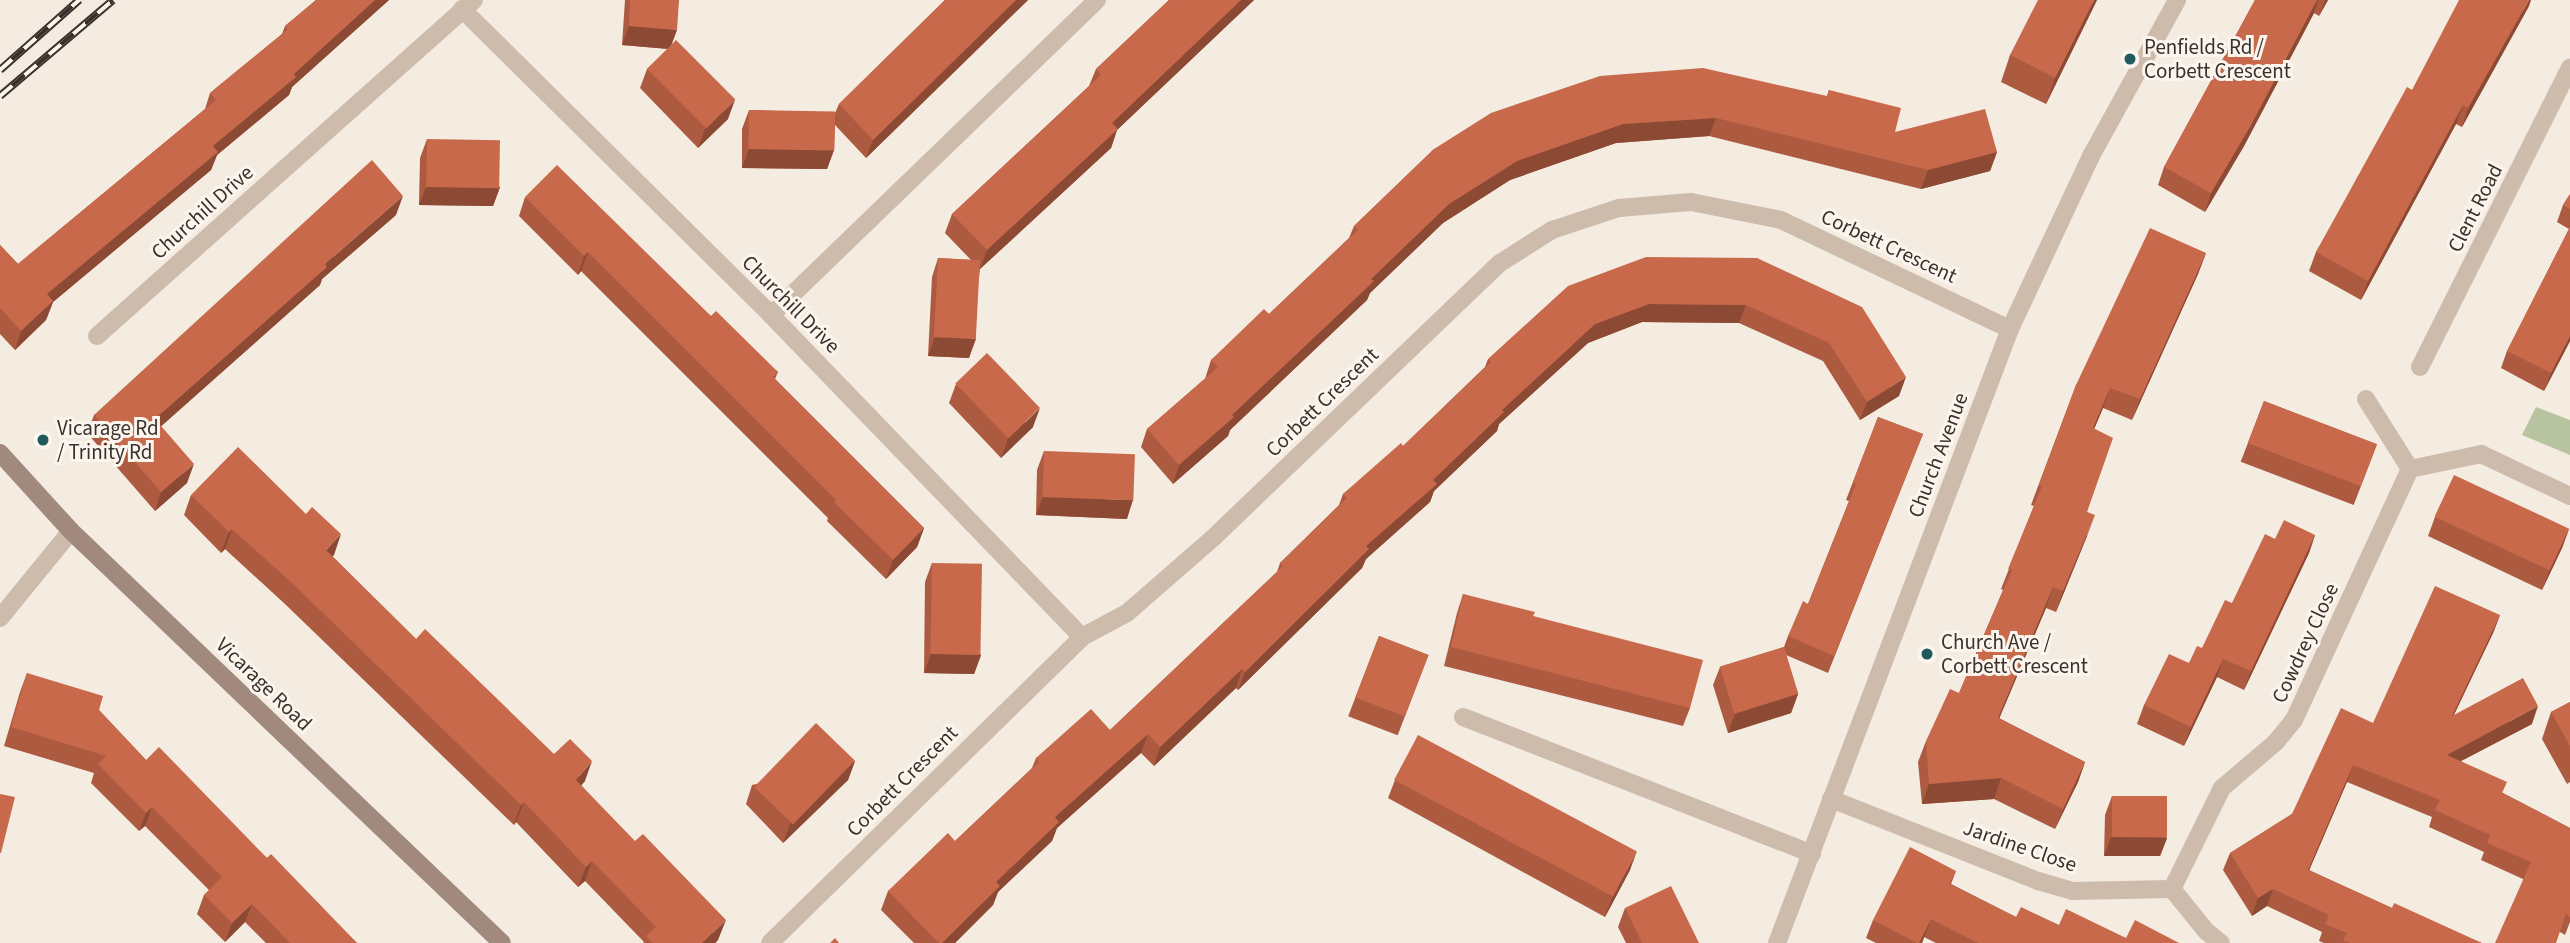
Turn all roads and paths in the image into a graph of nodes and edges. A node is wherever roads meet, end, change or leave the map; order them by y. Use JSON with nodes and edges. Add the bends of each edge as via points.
{"nodes":[{"id":1,"x":1097,"y":0,"type":"edge"},
{"id":2,"x":2177,"y":0,"type":"edge"},
{"id":3,"x":468,"y":5,"type":"edge"},
{"id":4,"x":2570,"y":68,"type":"edge"},
{"id":5,"x":771,"y":315,"type":"junction"},
{"id":6,"x":2010,"y":329,"type":"junction"},
{"id":7,"x":97,"y":336,"type":"dead end"},
{"id":8,"x":2420,"y":367,"type":"dead end"},
{"id":9,"x":2366,"y":399,"type":"dead end"},
{"id":10,"x":0,"y":453,"type":"edge"},
{"id":11,"x":2410,"y":469,"type":"junction"},
{"id":12,"x":2570,"y":496,"type":"edge"},
{"id":13,"x":71,"y":531,"type":"junction"},
{"id":14,"x":0,"y":618,"type":"edge"},
{"id":15,"x":1082,"y":637,"type":"junction"},
{"id":16,"x":1463,"y":718,"type":"dead end"},
{"id":17,"x":1831,"y":799,"type":"junction"},
{"id":18,"x":1812,"y":854,"type":"junction"},
{"id":19,"x":2172,"y":889,"type":"junction"},
{"id":20,"x":502,"y":943,"type":"edge"},
{"id":21,"x":771,"y":943,"type":"edge"},
{"id":22,"x":1777,"y":943,"type":"edge"},
{"id":23,"x":2221,"y":943,"type":"edge"}],
"edges":[{"from":1,"to":5,"type":"street"},
{"from":2,"to":6,"type":"street","name":"Church Avenue","via":[[2096,146]]},
{"from":3,"to":5,"type":"street","name":"Churchill Drive"},
{"from":3,"to":7,"type":"street","name":"Churchill Drive"},
{"from":4,"to":8,"type":"street","name":"Clent Road"},
{"from":5,"to":15,"type":"street","name":"Churchill Drive"},
{"from":6,"to":15,"type":"street","name":"Corbett Crescent","via":[[1781,220],[1691,202],[1619,208],[1597,215],[1552,230],[1500,264],[1214,537],[1127,613]]},
{"from":6,"to":17,"type":"street","name":"Church Avenue"},
{"from":9,"to":11,"type":"street"},
{"from":10,"to":13,"type":"street","name":"Vicarage Road"},
{"from":11,"to":12,"type":"street","via":[[2481,454]]},
{"from":11,"to":19,"type":"street","name":"Cowdrey Close","via":[[2294,720],[2276,742],[2222,788]]},
{"from":13,"to":14,"type":"street"},
{"from":13,"to":20,"type":"street","name":"Vicarage Road"},
{"from":15,"to":21,"type":"street","name":"Corbett Crescent"},
{"from":16,"to":18,"type":"street"},
{"from":17,"to":18,"type":"street","name":"Church Avenue"},
{"from":17,"to":19,"type":"street","name":"Jardine Close","via":[[2072,891]]},
{"from":18,"to":22,"type":"street","name":"Church Avenue"},
{"from":19,"to":23,"type":"street"}]}
